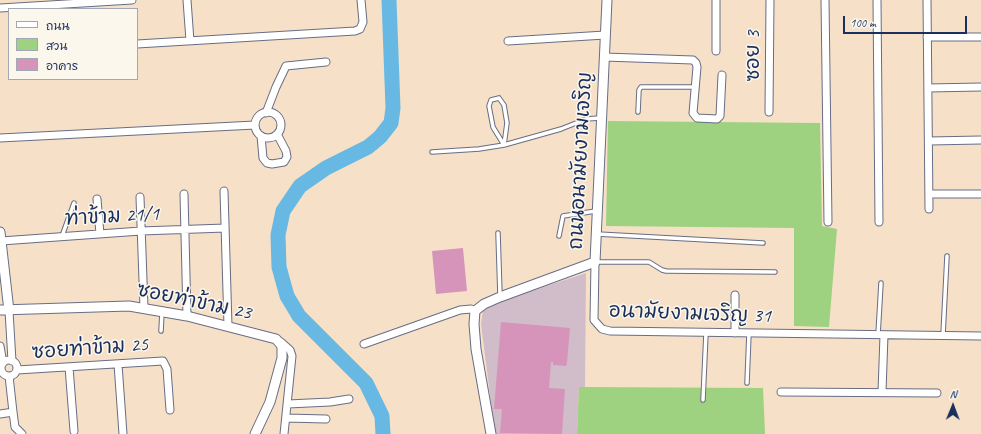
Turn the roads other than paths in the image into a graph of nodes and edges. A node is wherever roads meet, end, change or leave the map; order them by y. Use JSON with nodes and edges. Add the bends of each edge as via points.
{"nodes":[{"id":1,"x":132,"y":0,"type":"edge"},
{"id":2,"x":187,"y":0,"type":"edge"},
{"id":3,"x":361,"y":0,"type":"edge"},
{"id":4,"x":607,"y":0,"type":"edge"},
{"id":5,"x":716,"y":0,"type":"edge"},
{"id":6,"x":770,"y":0,"type":"edge"},
{"id":7,"x":825,"y":0,"type":"edge"},
{"id":8,"x":877,"y":0,"type":"edge"},
{"id":9,"x":927,"y":0,"type":"edge"},
{"id":10,"x":39,"y":3,"type":"edge"},
{"id":11,"x":0,"y":8,"type":"edge"},
{"id":12,"x":605,"y":35,"type":"junction"},
{"id":13,"x":981,"y":36,"type":"edge"},
{"id":14,"x":928,"y":37,"type":"junction"},
{"id":15,"x":190,"y":41,"type":"junction"},
{"id":16,"x":508,"y":41,"type":"dead end"},
{"id":17,"x":138,"y":44,"type":"edge"},
{"id":18,"x":716,"y":50,"type":"dead end"},
{"id":19,"x":604,"y":57,"type":"junction"},
{"id":20,"x":326,"y":62,"type":"dead end"},
{"id":21,"x":722,"y":75,"type":"dead end"},
{"id":22,"x":695,"y":87,"type":"junction"},
{"id":23,"x":928,"y":88,"type":"junction"},
{"id":24,"x":981,"y":88,"type":"edge"},
{"id":25,"x":638,"y":112,"type":"dead end"},
{"id":26,"x":769,"y":112,"type":"dead end"},
{"id":27,"x":266,"y":113,"type":"junction"},
{"id":28,"x":600,"y":118,"type":"junction"},
{"id":29,"x":255,"y":125,"type":"junction"},
{"id":30,"x":277,"y":134,"type":"junction"},
{"id":31,"x":260,"y":136,"type":"junction"},
{"id":32,"x":0,"y":138,"type":"edge"},
{"id":33,"x":981,"y":140,"type":"edge"},
{"id":34,"x":929,"y":141,"type":"junction"},
{"id":35,"x":504,"y":145,"type":"junction"},
{"id":36,"x":432,"y":152,"type":"dead end"},
{"id":37,"x":224,"y":191,"type":"dead end"},
{"id":38,"x":184,"y":194,"type":"dead end"},
{"id":39,"x":929,"y":194,"type":"junction"},
{"id":40,"x":981,"y":194,"type":"edge"},
{"id":41,"x":140,"y":197,"type":"dead end"},
{"id":42,"x":97,"y":199,"type":"dead end"},
{"id":43,"x":74,"y":202,"type":"dead end"},
{"id":44,"x":929,"y":209,"type":"dead end"},
{"id":45,"x":596,"y":212,"type":"junction"},
{"id":46,"x":828,"y":222,"type":"dead end"},
{"id":47,"x":878,"y":222,"type":"dead end"},
{"id":48,"x":225,"y":228,"type":"junction"},
{"id":49,"x":185,"y":230,"type":"junction"},
{"id":50,"x":141,"y":231,"type":"junction"},
{"id":51,"x":100,"y":234,"type":"junction"},
{"id":52,"x":498,"y":234,"type":"dead end"},
{"id":53,"x":595,"y":234,"type":"junction"},
{"id":54,"x":62,"y":236,"type":"junction"},
{"id":55,"x":559,"y":236,"type":"dead end"},
{"id":56,"x":1,"y":237,"type":"edge"},
{"id":57,"x":762,"y":243,"type":"dead end"},
{"id":58,"x":947,"y":256,"type":"dead end"},
{"id":59,"x":595,"y":262,"type":"junction"},
{"id":60,"x":775,"y":272,"type":"dead end"},
{"id":61,"x":881,"y":283,"type":"dead end"},
{"id":62,"x":735,"y":295,"type":"dead end"},
{"id":63,"x":500,"y":297,"type":"junction"},
{"id":64,"x":144,"y":308,"type":"junction"},
{"id":65,"x":4,"y":310,"type":"edge"},
{"id":66,"x":162,"y":311,"type":"junction"},
{"id":67,"x":475,"y":311,"type":"junction"},
{"id":68,"x":187,"y":316,"type":"junction"},
{"id":69,"x":228,"y":326,"type":"junction"},
{"id":70,"x":161,"y":330,"type":"dead end"},
{"id":71,"x":706,"y":333,"type":"junction"},
{"id":72,"x":734,"y":333,"type":"junction"},
{"id":73,"x":749,"y":333,"type":"junction"},
{"id":74,"x":881,"y":335,"type":"junction"},
{"id":75,"x":943,"y":336,"type":"junction"},
{"id":76,"x":981,"y":336,"type":"edge"},
{"id":77,"x":281,"y":342,"type":"junction"},
{"id":78,"x":364,"y":344,"type":"dead end"},
{"id":79,"x":0,"y":346,"type":"edge"},
{"id":80,"x":12,"y":361,"type":"junction"},
{"id":81,"x":3,"y":363,"type":"junction"},
{"id":82,"x":118,"y":364,"type":"junction"},
{"id":83,"x":69,"y":367,"type":"junction"},
{"id":84,"x":17,"y":370,"type":"junction"},
{"id":85,"x":1,"y":371,"type":"edge"},
{"id":86,"x":9,"y":376,"type":"junction"},
{"id":87,"x":747,"y":383,"type":"dead end"},
{"id":88,"x":781,"y":392,"type":"dead end"},
{"id":89,"x":882,"y":392,"type":"junction"},
{"id":90,"x":937,"y":393,"type":"dead end"},
{"id":91,"x":349,"y":399,"type":"dead end"},
{"id":92,"x":703,"y":400,"type":"dead end"},
{"id":93,"x":288,"y":404,"type":"junction"},
{"id":94,"x":170,"y":410,"type":"dead end"},
{"id":95,"x":13,"y":412,"type":"junction"},
{"id":96,"x":0,"y":414,"type":"edge"},
{"id":97,"x":286,"y":418,"type":"junction"},
{"id":98,"x":326,"y":419,"type":"dead end"},
{"id":99,"x":74,"y":431,"type":"dead end"},
{"id":100,"x":22,"y":434,"type":"edge"},
{"id":101,"x":123,"y":434,"type":"edge"},
{"id":102,"x":255,"y":434,"type":"edge"},
{"id":103,"x":284,"y":434,"type":"edge"},
{"id":104,"x":491,"y":434,"type":"edge"}],
"edges":[{"from":1,"to":10,"type":"street"},
{"from":2,"to":15,"type":"street"},
{"from":3,"to":15,"type":"street","via":[[363,22],[360,29],[355,31]]},
{"from":4,"to":12,"type":"street","name":"ถนนอนามัยงามเจริญ"},
{"from":5,"to":18,"type":"street"},
{"from":6,"to":26,"type":"street","name":"ซอย 3"},
{"from":7,"to":46,"type":"street"},
{"from":8,"to":47,"type":"street"},
{"from":9,"to":14,"type":"street"},
{"from":10,"to":11,"type":"street"},
{"from":12,"to":16,"type":"street"},
{"from":12,"to":19,"type":"street","name":"ถนนอนามัยงามเจริญ"},
{"from":13,"to":14,"type":"street"},
{"from":14,"to":23,"type":"street"},
{"from":15,"to":17,"type":"street"},
{"from":19,"to":22,"type":"street","via":[[693,60],[697,67]]},
{"from":19,"to":28,"type":"street","name":"ถนนอนามัยงามเจริญ"},
{"from":20,"to":27,"type":"street","via":[[286,66]]},
{"from":21,"to":22,"type":"street","via":[[721,112],[717,119],[694,117]]},
{"from":22,"to":25,"type":"lane","via":[[641,87]]},
{"from":23,"to":24,"type":"street"},
{"from":23,"to":34,"type":"street"},
{"from":27,"to":29,"type":"street","via":[[259,115]]},
{"from":27,"to":30,"type":"street","via":[[278,118],[280,126]]},
{"from":28,"to":35,"type":"lane","via":[[586,119]]},
{"from":28,"to":45,"type":"street","name":"ถนนอนามัยงามเจริญ"},
{"from":29,"to":31,"type":"street"},
{"from":29,"to":32,"type":"street"},
{"from":30,"to":31,"type":"street","via":[[267,138]]},
{"from":30,"to":31,"type":"street","via":[[286,151],[286,158],[284,162],[272,164],[263,158]]},
{"from":33,"to":34,"type":"street"},
{"from":34,"to":39,"type":"street"},
{"from":35,"to":35,"type":"lane","via":[[507,130],[504,104],[499,98],[491,100],[489,106],[493,127]]},
{"from":35,"to":36,"type":"lane"},
{"from":37,"to":48,"type":"street"},
{"from":38,"to":49,"type":"street"},
{"from":39,"to":40,"type":"street"},
{"from":39,"to":44,"type":"street"},
{"from":41,"to":50,"type":"street"},
{"from":42,"to":51,"type":"street"},
{"from":43,"to":54,"type":"lane"},
{"from":45,"to":53,"type":"street","name":"ถนนอนามัยงามเจริญ"},
{"from":45,"to":55,"type":"lane","via":[[563,216]]},
{"from":48,"to":49,"type":"street","name":"ท่าข้าม 21/1"},
{"from":48,"to":69,"type":"street"},
{"from":49,"to":50,"type":"street","name":"ท่าข้าม 21/1"},
{"from":49,"to":68,"type":"street"},
{"from":50,"to":51,"type":"street","name":"ท่าข้าม 21/1"},
{"from":50,"to":64,"type":"street"},
{"from":51,"to":54,"type":"street","name":"ท่าข้าม 21/1"},
{"from":52,"to":63,"type":"lane"},
{"from":53,"to":57,"type":"lane"},
{"from":53,"to":59,"type":"street","name":"ถนนอนามัยงามเจริญ"},
{"from":54,"to":56,"type":"street","name":"ท่าข้าม 21/1"},
{"from":56,"to":65,"type":"street"},
{"from":58,"to":75,"type":"lane"},
{"from":59,"to":60,"type":"lane","via":[[649,262],[666,271]]},
{"from":59,"to":63,"type":"street","name":"ถนนอนามัยงามเจริญ"},
{"from":59,"to":71,"type":"street","name":"อนามัยงามเจริญ 31","via":[[593,313],[597,325],[602,329],[616,332]]},
{"from":61,"to":74,"type":"lane"},
{"from":62,"to":72,"type":"street"},
{"from":63,"to":67,"type":"street","name":"ถนนอนามัยงามเจริญ"},
{"from":64,"to":65,"type":"street","name":"ซอยท่าข้าม 23","via":[[117,305]]},
{"from":64,"to":66,"type":"street","name":"ซอยท่าข้าม 23"},
{"from":65,"to":80,"type":"street"},
{"from":66,"to":68,"type":"street","name":"ซอยท่าข้าม 23"},
{"from":66,"to":70,"type":"lane"},
{"from":67,"to":78,"type":"street","via":[[460,310]]},
{"from":67,"to":104,"type":"street","via":[[476,349]]},
{"from":68,"to":69,"type":"street","name":"ซอยท่าข้าม 23"},
{"from":69,"to":77,"type":"street","name":"ซอยท่าข้าม 23"},
{"from":71,"to":72,"type":"street","name":"อนามัยงามเจริญ 31"},
{"from":71,"to":92,"type":"lane"},
{"from":72,"to":73,"type":"street","name":"อนามัยงามเจริญ 31"},
{"from":73,"to":74,"type":"street","name":"อนามัยงามเจริญ 31"},
{"from":73,"to":87,"type":"lane"},
{"from":74,"to":75,"type":"street","name":"อนามัยงามเจริญ 31"},
{"from":74,"to":89,"type":"street"},
{"from":75,"to":76,"type":"street","name":"อนามัยงามเจริญ 31"},
{"from":77,"to":93,"type":"street","via":[[290,350],[292,356]]},
{"from":77,"to":102,"type":"street","via":[[282,358],[277,383]]},
{"from":79,"to":81,"type":"street"},
{"from":80,"to":81,"type":"street","via":[[7,360]]},
{"from":80,"to":84,"type":"street"},
{"from":81,"to":85,"type":"street"},
{"from":82,"to":83,"type":"street","name":"ซอยท่าข้าม 25"},
{"from":82,"to":94,"type":"street","name":"ซอยท่าข้าม 25","via":[[163,361],[167,369]]},
{"from":82,"to":101,"type":"street"},
{"from":83,"to":84,"type":"street","name":"ซอยท่าข้าม 25"},
{"from":83,"to":99,"type":"street"},
{"from":84,"to":86,"type":"street"},
{"from":85,"to":86,"type":"street"},
{"from":86,"to":95,"type":"street"},
{"from":88,"to":89,"type":"street"},
{"from":89,"to":90,"type":"street"},
{"from":91,"to":93,"type":"street"},
{"from":93,"to":97,"type":"street"},
{"from":95,"to":96,"type":"street"},
{"from":95,"to":100,"type":"street","via":[[15,427]]},
{"from":97,"to":98,"type":"street"},
{"from":97,"to":103,"type":"street"}]}
